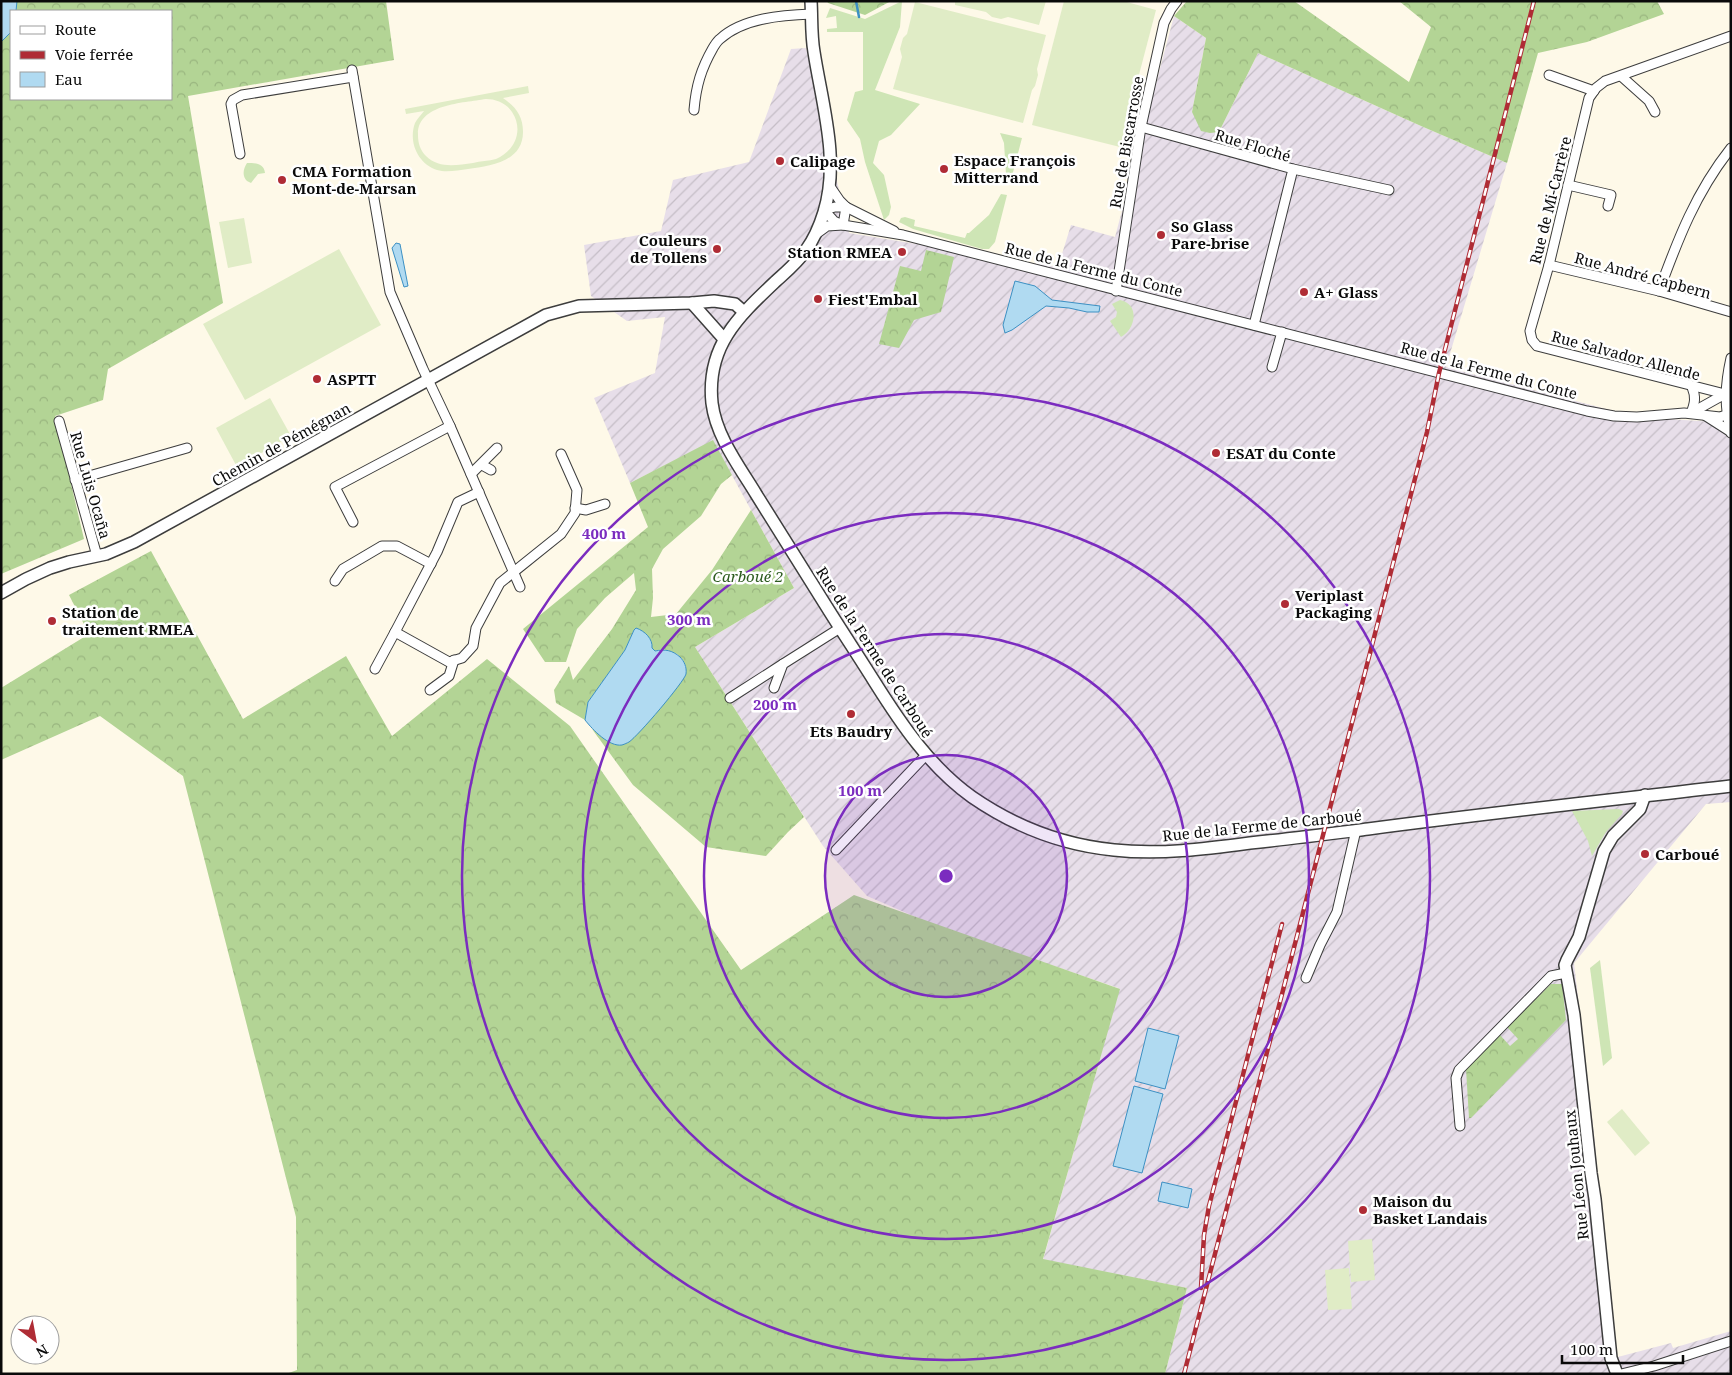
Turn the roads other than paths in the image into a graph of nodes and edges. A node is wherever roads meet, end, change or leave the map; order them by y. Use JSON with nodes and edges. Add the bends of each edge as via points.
{"nodes":[{"id":1,"x":811,"y":1,"type":"edge"},
{"id":2,"x":1177,"y":1,"type":"edge"},
{"id":3,"x":812,"y":14,"type":"junction"},
{"id":4,"x":1731,"y":36,"type":"edge"},
{"id":5,"x":1549,"y":75,"type":"dead end"},
{"id":6,"x":1621,"y":76,"type":"junction"},
{"id":7,"x":1594,"y":91,"type":"junction"},
{"id":8,"x":694,"y":110,"type":"dead end"},
{"id":9,"x":1655,"y":112,"type":"dead end"},
{"id":10,"x":1141,"y":127,"type":"junction"},
{"id":11,"x":1731,"y":148,"type":"edge"},
{"id":12,"x":240,"y":154,"type":"dead end"},
{"id":13,"x":1293,"y":170,"type":"junction"},
{"id":14,"x":829,"y":185,"type":"junction"},
{"id":15,"x":1568,"y":185,"type":"junction"},
{"id":16,"x":1389,"y":190,"type":"dead end"},
{"id":17,"x":1608,"y":206,"type":"dead end"},
{"id":18,"x":846,"y":207,"type":"junction"},
{"id":19,"x":824,"y":210,"type":"junction"},
{"id":20,"x":843,"y":225,"type":"junction"},
{"id":21,"x":816,"y":234,"type":"junction"},
{"id":22,"x":898,"y":234,"type":"junction"},
{"id":23,"x":1549,"y":265,"type":"junction"},
{"id":24,"x":1116,"y":291,"type":"junction"},
{"id":25,"x":1659,"y":291,"type":"junction"},
{"id":26,"x":692,"y":303,"type":"junction"},
{"id":27,"x":744,"y":312,"type":"junction"},
{"id":28,"x":1731,"y":312,"type":"edge"},
{"id":29,"x":1254,"y":325,"type":"junction"},
{"id":30,"x":1530,"y":331,"type":"joint"},
{"id":31,"x":1282,"y":332,"type":"junction"},
{"id":32,"x":724,"y":339,"type":"junction"},
{"id":33,"x":1731,"y":358,"type":"edge"},
{"id":34,"x":1272,"y":367,"type":"dead end"},
{"id":35,"x":428,"y":380,"type":"junction"},
{"id":36,"x":1692,"y":386,"type":"junction"},
{"id":37,"x":1725,"y":394,"type":"junction"},
{"id":38,"x":1728,"y":412,"type":"edge"},
{"id":39,"x":1691,"y":413,"type":"junction"},
{"id":40,"x":1704,"y":414,"type":"junction"},
{"id":41,"x":59,"y":421,"type":"dead end"},
{"id":42,"x":450,"y":426,"type":"junction"},
{"id":43,"x":1731,"y":432,"type":"edge"},
{"id":44,"x":187,"y":448,"type":"dead end"},
{"id":45,"x":497,"y":448,"type":"dead end"},
{"id":46,"x":561,"y":454,"type":"dead end"},
{"id":47,"x":482,"y":465,"type":"junction"},
{"id":48,"x":491,"y":470,"type":"dead end"},
{"id":49,"x":471,"y":474,"type":"junction"},
{"id":50,"x":75,"y":480,"type":"junction"},
{"id":51,"x":479,"y":492,"type":"junction"},
{"id":52,"x":605,"y":504,"type":"dead end"},
{"id":53,"x":575,"y":508,"type":"junction"},
{"id":54,"x":353,"y":522,"type":"dead end"},
{"id":55,"x":97,"y":556,"type":"junction"},
{"id":56,"x":431,"y":564,"type":"junction"},
{"id":57,"x":512,"y":572,"type":"junction"},
{"id":58,"x":335,"y":581,"type":"dead end"},
{"id":59,"x":520,"y":586,"type":"dead end"},
{"id":60,"x":2,"y":593,"type":"edge"},
{"id":61,"x":840,"y":628,"type":"junction"},
{"id":62,"x":395,"y":632,"type":"junction"},
{"id":63,"x":454,"y":660,"type":"junction"},
{"id":64,"x":783,"y":664,"type":"junction"},
{"id":65,"x":374,"y":668,"type":"dead end"},
{"id":66,"x":774,"y":688,"type":"dead end"},
{"id":67,"x":430,"y":690,"type":"dead end"},
{"id":68,"x":730,"y":698,"type":"dead end"},
{"id":69,"x":926,"y":755,"type":"junction"},
{"id":70,"x":1731,"y":786,"type":"edge"},
{"id":71,"x":1645,"y":796,"type":"junction"},
{"id":72,"x":1630,"y":797,"type":"junction"},
{"id":73,"x":1630,"y":819,"type":"junction"},
{"id":74,"x":1356,"y":830,"type":"junction"},
{"id":75,"x":836,"y":850,"type":"dead end"},
{"id":76,"x":1567,"y":960,"type":"junction"},
{"id":77,"x":1566,"y":973,"type":"junction"},
{"id":78,"x":1551,"y":976,"type":"junction"},
{"id":79,"x":1306,"y":978,"type":"dead end"},
{"id":80,"x":1460,"y":1126,"type":"dead end"},
{"id":81,"x":1731,"y":1341,"type":"edge"},
{"id":82,"x":1619,"y":1374,"type":"edge"}],
"edges":[{"from":1,"to":3,"type":"street"},
{"from":2,"to":10,"type":"street","name":"Rue de Biscarrosse","via":[[1164,23]]},
{"from":3,"to":8,"type":"street","via":[[774,16],[743,25],[719,39],[696,86]]},
{"from":3,"to":14,"type":"street","via":[[813,46],[830,152]]},
{"from":4,"to":6,"type":"street"},
{"from":5,"to":7,"type":"street"},
{"from":6,"to":7,"type":"street","name":"Rue de Mi-Carrère","via":[[1605,81]]},
{"from":6,"to":9,"type":"street","via":[[1649,101]]},
{"from":7,"to":15,"type":"street","name":"Rue de Mi-Carrère","via":[[1589,98]]},
{"from":10,"to":13,"type":"street","name":"Rue Floché"},
{"from":10,"to":24,"type":"street","name":"Rue de Biscarrosse"},
{"from":11,"to":25,"type":"street","via":[[1699,196],[1679,236]]},
{"from":12,"to":35,"type":"street","via":[[233,100],[242,95],[353,74],[390,292]]},
{"from":13,"to":16,"type":"street"},
{"from":13,"to":29,"type":"street","name":"Rue Floché"},
{"from":14,"to":18,"type":"street","name":"Rue de la Ferme du Conte"},
{"from":14,"to":19,"type":"street"},
{"from":15,"to":17,"type":"street","via":[[1611,196]]},
{"from":15,"to":23,"type":"street","name":"Rue de Mi-Carrère"},
{"from":18,"to":19,"type":"street"},
{"from":18,"to":20,"type":"street"},
{"from":18,"to":22,"type":"street","name":"Rue de la Ferme du Conte"},
{"from":19,"to":20,"type":"street","name":"Rue de la Ferme du Conte"},
{"from":19,"to":21,"type":"street","name":"Rue de la Ferme de Carboué"},
{"from":20,"to":21,"type":"street","name":"Rue de la Ferme du Conte","via":[[827,226]]},
{"from":20,"to":22,"type":"street","name":"Rue de la Ferme du Conte"},
{"from":21,"to":27,"type":"street","name":"Rue de la Ferme de Carboué","via":[[795,263]]},
{"from":22,"to":24,"type":"street","name":"Rue de la Ferme du Conte"},
{"from":23,"to":25,"type":"street","name":"Rue André Capbern"},
{"from":23,"to":30,"type":"street","name":"Rue de Mi-Carrère"},
{"from":24,"to":29,"type":"street","name":"Rue de la Ferme du Conte"},
{"from":25,"to":28,"type":"street","name":"Rue André Capbern"},
{"from":26,"to":27,"type":"street","name":"Chemin de Pémégnan","via":[[724,301],[735,304]]},
{"from":26,"to":32,"type":"street"},
{"from":26,"to":35,"type":"street","name":"Chemin de Pémégnan","via":[[579,306],[546,315]]},
{"from":27,"to":32,"type":"street","name":"Rue de la Ferme de Carboué"},
{"from":29,"to":31,"type":"street","name":"Rue de la Ferme du Conte"},
{"from":30,"to":36,"type":"street","name":"Rue Salvador Allende","via":[[1537,346]]},
{"from":31,"to":34,"type":"street"},
{"from":31,"to":39,"type":"street","name":"Rue de la Ferme du Conte","via":[[1587,412],[1637,417]]},
{"from":32,"to":61,"type":"street","name":"Rue de la Ferme de Carboué","via":[[715,357],[712,384],[712,402],[722,436]]},
{"from":33,"to":37,"type":"street"},
{"from":35,"to":42,"type":"street"},
{"from":35,"to":55,"type":"street","name":"Chemin de Pémégnan","via":[[134,542]]},
{"from":36,"to":37,"type":"street","name":"Rue Salvador Allende"},
{"from":36,"to":39,"type":"street","via":[[1695,405]]},
{"from":37,"to":38,"type":"street"},
{"from":37,"to":39,"type":"street","name":"Rue de la Ferme du Conte"},
{"from":38,"to":40,"type":"street","name":"Rue de la Ferme du Conte","via":[[1720,417]]},
{"from":38,"to":43,"type":"street"},
{"from":39,"to":40,"type":"street","name":"Rue de la Ferme du Conte"},
{"from":40,"to":43,"type":"street","name":"Rue de la Ferme du Conte"},
{"from":41,"to":50,"type":"street","name":"Rue Luis Ocaña"},
{"from":42,"to":49,"type":"street"},
{"from":42,"to":54,"type":"street","via":[[332,483]]},
{"from":44,"to":50,"type":"street"},
{"from":45,"to":47,"type":"street"},
{"from":46,"to":53,"type":"street","via":[[577,490]]},
{"from":47,"to":48,"type":"street"},
{"from":47,"to":49,"type":"street"},
{"from":49,"to":51,"type":"street"},
{"from":50,"to":55,"type":"street","name":"Rue Luis Ocaña"},
{"from":51,"to":56,"type":"street","via":[[458,502]]},
{"from":51,"to":57,"type":"street"},
{"from":52,"to":53,"type":"street","via":[[586,510]]},
{"from":53,"to":57,"type":"street","via":[[561,534]]},
{"from":55,"to":60,"type":"street","name":"Chemin de Pémégnan","via":[[50,568]]},
{"from":56,"to":58,"type":"street","via":[[397,546],[382,546],[344,570]]},
{"from":56,"to":62,"type":"street"},
{"from":57,"to":59,"type":"street"},
{"from":57,"to":63,"type":"street","via":[[500,583],[476,628],[473,646],[462,658]]},
{"from":61,"to":64,"type":"street"},
{"from":61,"to":69,"type":"street","name":"Rue de la Ferme de Carboué","via":[[894,714]]},
{"from":62,"to":63,"type":"street","via":[[450,662]]},
{"from":62,"to":65,"type":"street"},
{"from":63,"to":67,"type":"street","via":[[449,676]]},
{"from":64,"to":66,"type":"street"},
{"from":64,"to":68,"type":"street"},
{"from":69,"to":74,"type":"street","name":"Rue de la Ferme de Carboué","via":[[973,797],[1018,823],[1075,843],[1114,850],[1214,848]]},
{"from":69,"to":75,"type":"street"},
{"from":70,"to":71,"type":"street","name":"Rue de la Ferme de Carboué"},
{"from":71,"to":72,"type":"street","name":"Rue de la Ferme de Carboué"},
{"from":71,"to":73,"type":"street","via":[[1640,809]]},
{"from":72,"to":73,"type":"street"},
{"from":72,"to":74,"type":"street","name":"Rue de la Ferme de Carboué"},
{"from":73,"to":76,"type":"street","via":[[1604,851],[1579,937]]},
{"from":74,"to":79,"type":"street","via":[[1337,912]]},
{"from":76,"to":77,"type":"street","name":"Rue Léon Jouhaux"},
{"from":76,"to":78,"type":"street"},
{"from":77,"to":78,"type":"street"},
{"from":77,"to":82,"type":"street","name":"Rue Léon Jouhaux","via":[[1611,1358]]},
{"from":78,"to":80,"type":"street","via":[[1459,1070],[1456,1078]]},
{"from":81,"to":82,"type":"street"}]}
